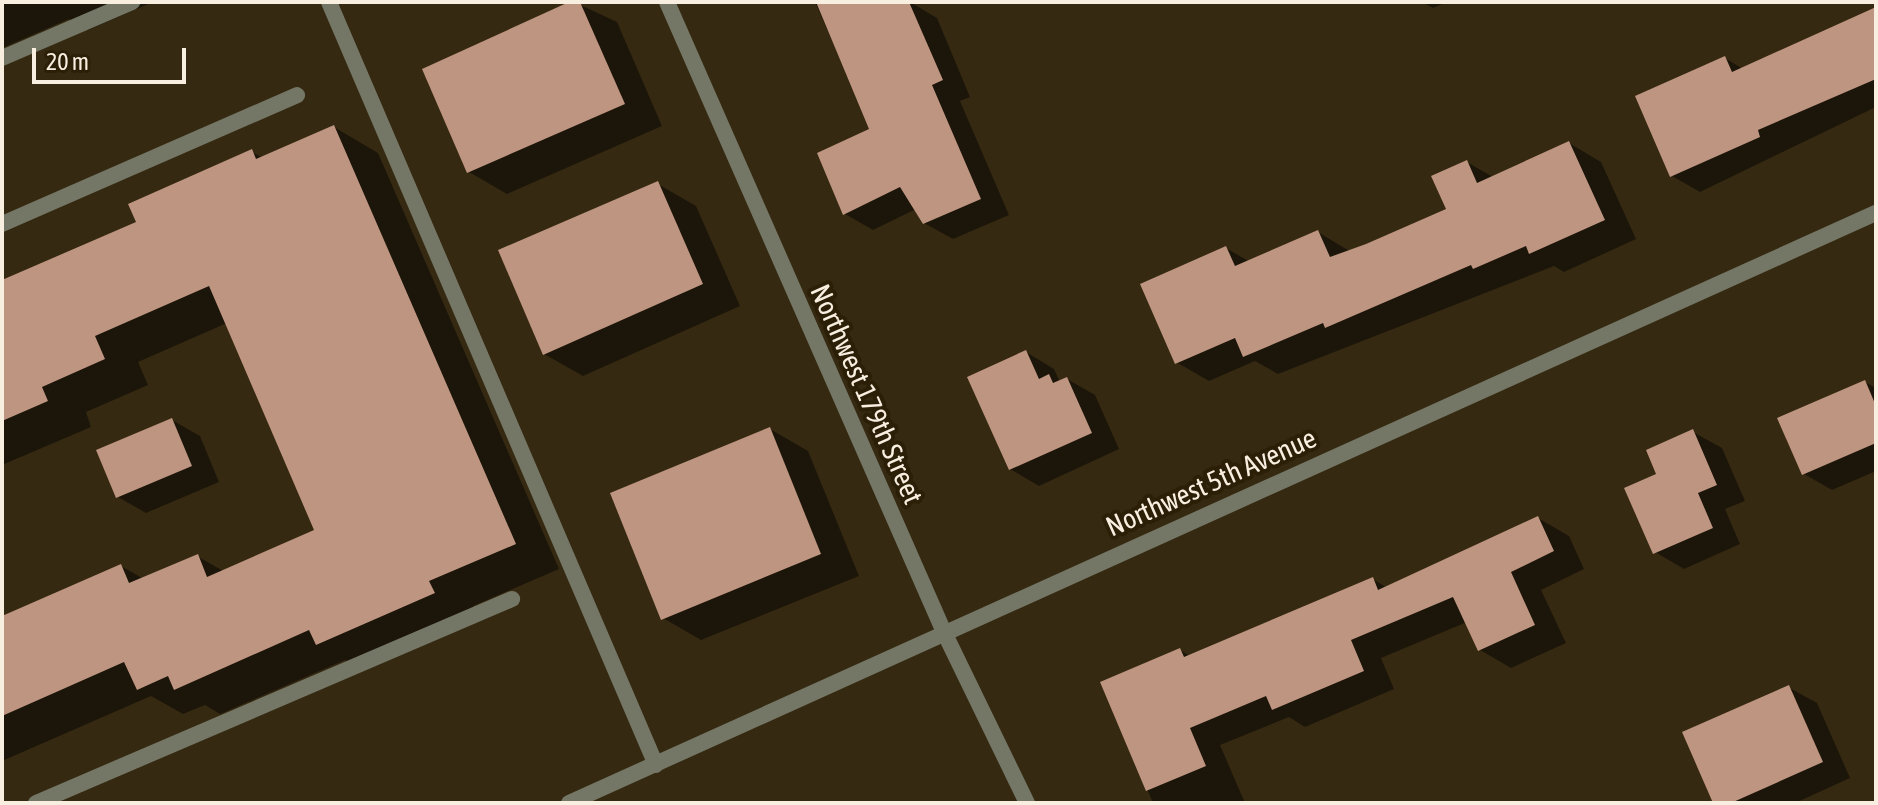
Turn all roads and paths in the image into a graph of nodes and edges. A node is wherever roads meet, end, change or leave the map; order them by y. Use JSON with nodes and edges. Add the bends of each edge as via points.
{"nodes":[{"id":1,"x":132,"y":2,"type":"edge"},
{"id":2,"x":329,"y":2,"type":"edge"},
{"id":3,"x":667,"y":2,"type":"edge"},
{"id":4,"x":2,"y":58,"type":"edge"},
{"id":5,"x":297,"y":95,"type":"dead end"},
{"id":6,"x":1876,"y":213,"type":"edge"},
{"id":7,"x":2,"y":224,"type":"edge"},
{"id":8,"x":512,"y":599,"type":"dead end"},
{"id":9,"x":943,"y":630,"type":"junction"},
{"id":10,"x":656,"y":765,"type":"junction"},
{"id":11,"x":36,"y":803,"type":"edge"},
{"id":12,"x":569,"y":803,"type":"edge"},
{"id":13,"x":1027,"y":803,"type":"edge"}],
"edges":[{"from":1,"to":4,"type":"street"},
{"from":2,"to":10,"type":"street"},
{"from":3,"to":9,"type":"street","name":"Northwest 179th Street"},
{"from":5,"to":7,"type":"street"},
{"from":6,"to":9,"type":"street","name":"Northwest 5th Avenue"},
{"from":8,"to":11,"type":"street"},
{"from":9,"to":10,"type":"street","name":"Northwest 5th Avenue"},
{"from":9,"to":13,"type":"street","name":"Northwest 179th Street"},
{"from":10,"to":12,"type":"street","name":"Northwest 5th Avenue"}]}
